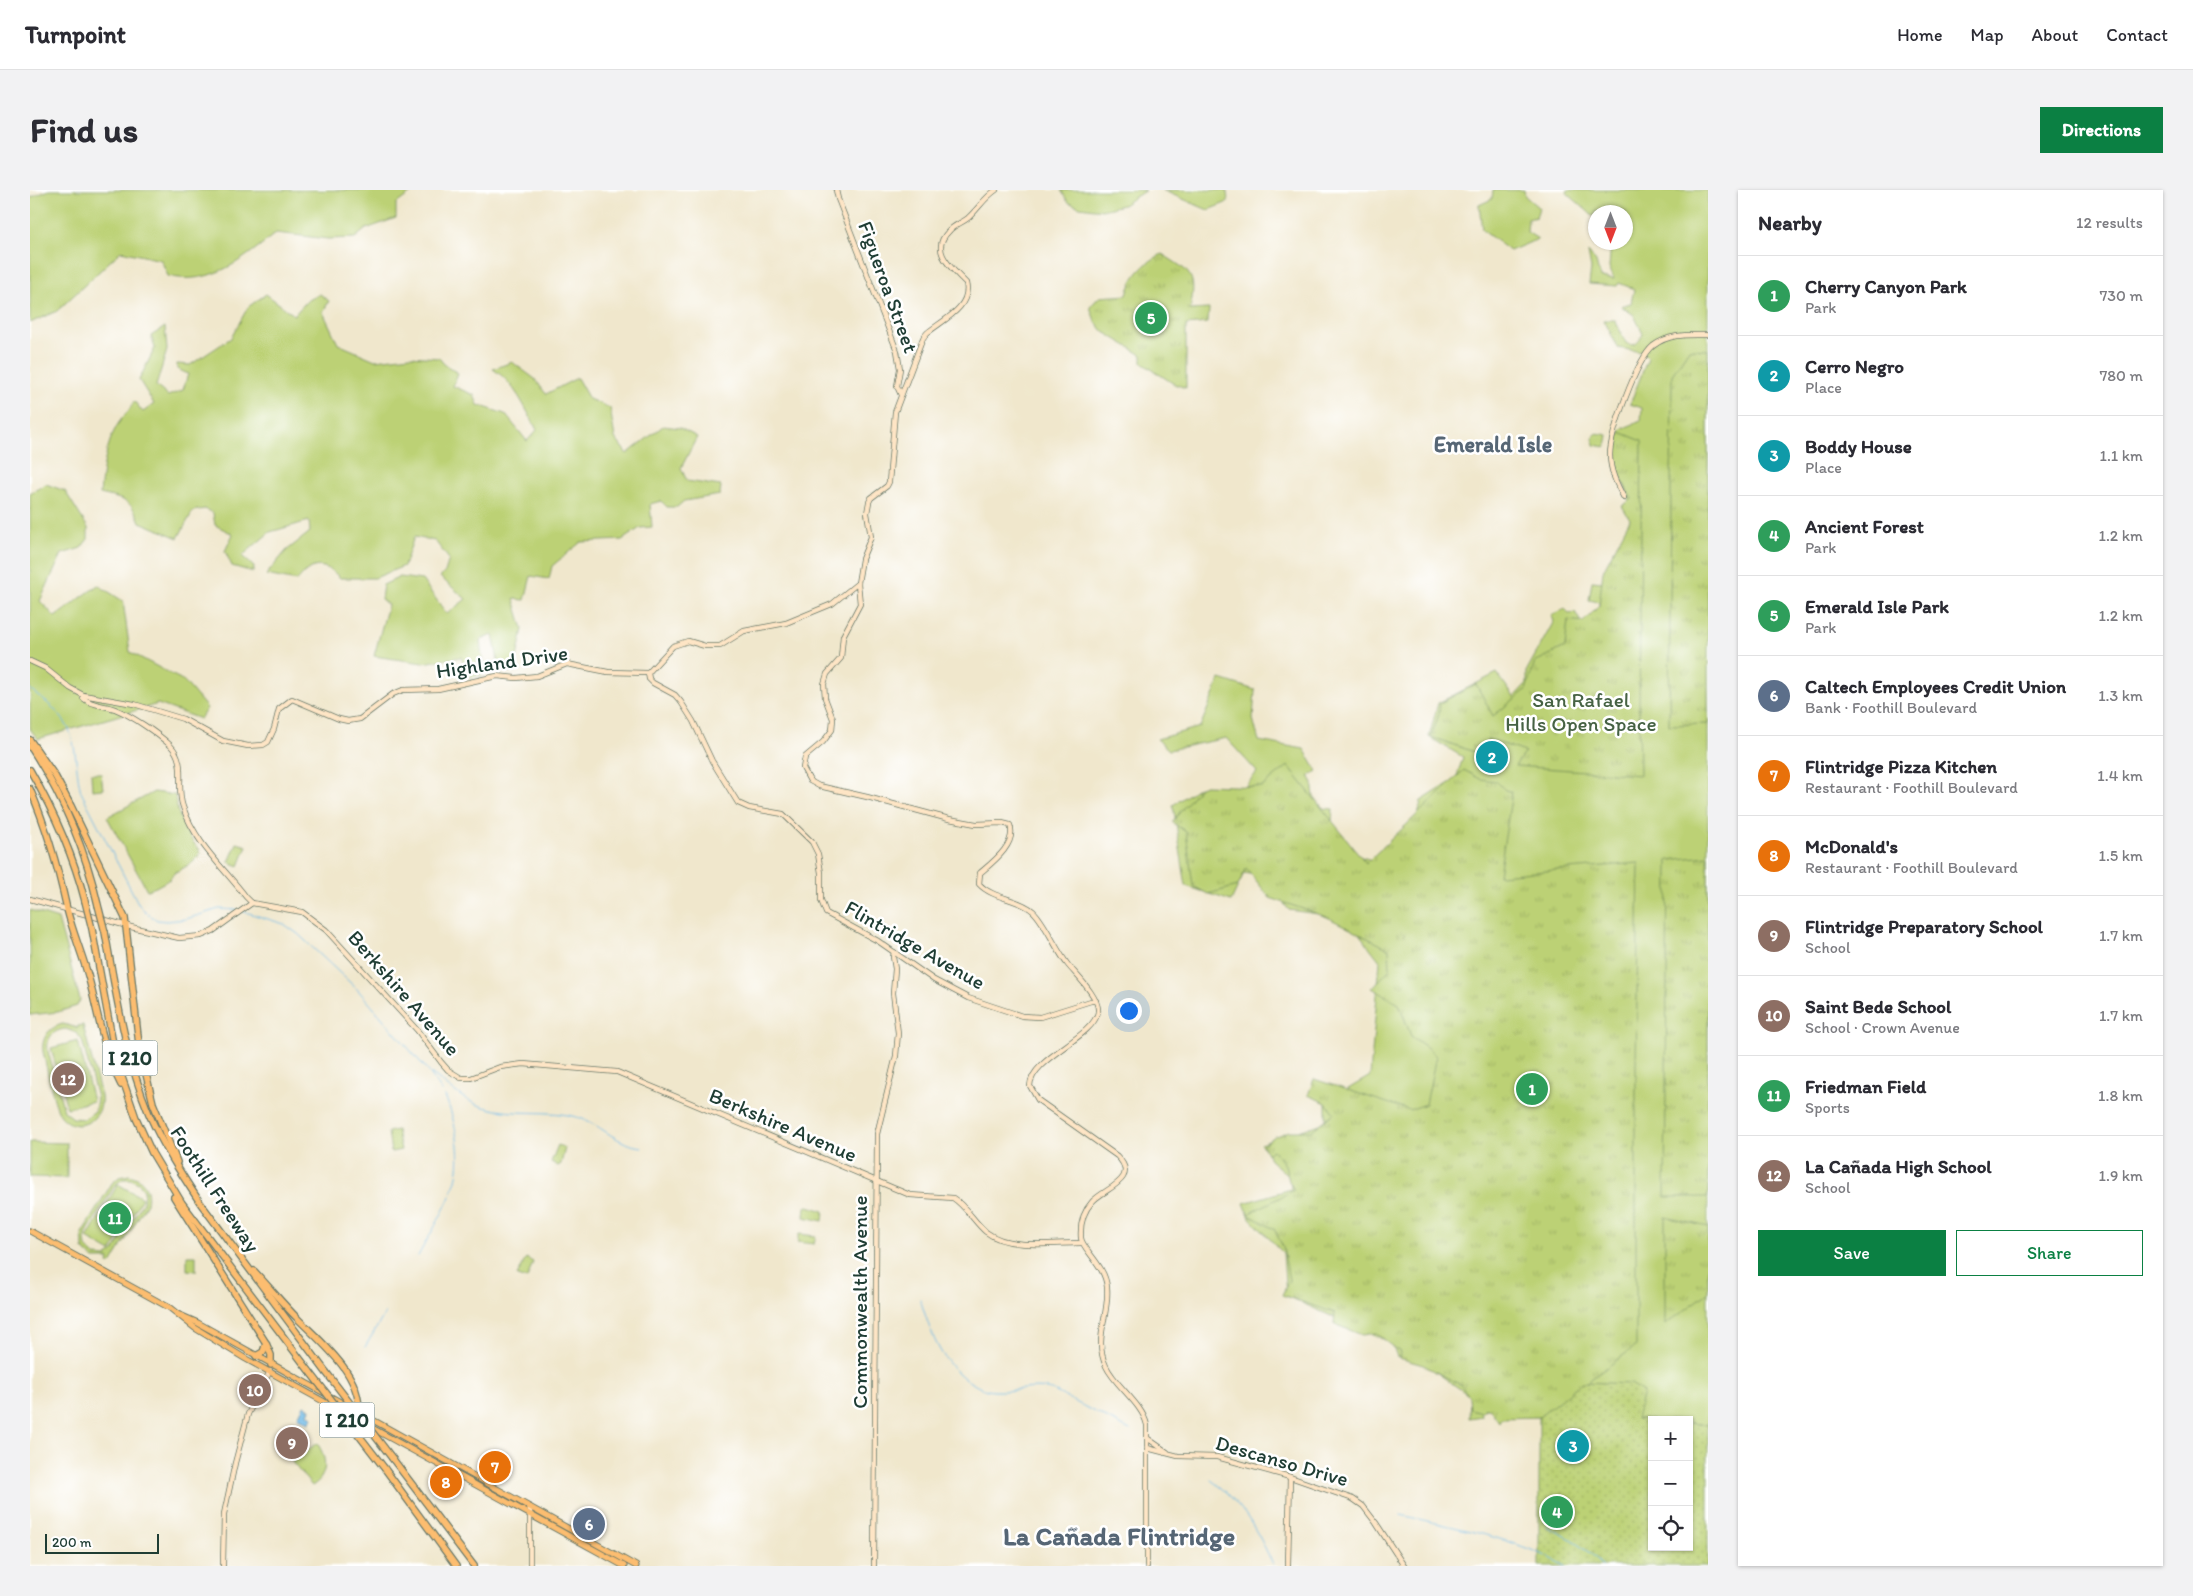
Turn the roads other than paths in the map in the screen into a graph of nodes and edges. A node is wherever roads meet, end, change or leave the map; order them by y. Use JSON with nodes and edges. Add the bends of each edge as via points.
{"nodes":[{"id":1,"x":836,"y":190,"type":"edge"},
{"id":2,"x":996,"y":190,"type":"edge"},
{"id":3,"x":1708,"y":335,"type":"edge"},
{"id":4,"x":901,"y":396,"type":"junction"},
{"id":5,"x":1624,"y":498,"type":"dead end"},
{"id":6,"x":858,"y":583,"type":"junction"},
{"id":7,"x":848,"y":589,"type":"junction"},
{"id":8,"x":859,"y":594,"type":"junction"},
{"id":9,"x":30,"y":661,"type":"edge"},
{"id":10,"x":648,"y":673,"type":"junction"},
{"id":11,"x":83,"y":695,"type":"junction"},
{"id":12,"x":30,"y":740,"type":"edge"},
{"id":13,"x":30,"y":746,"type":"edge"},
{"id":14,"x":30,"y":770,"type":"edge"},
{"id":15,"x":30,"y":789,"type":"edge"},
{"id":16,"x":30,"y":899,"type":"edge"},
{"id":17,"x":249,"y":905,"type":"junction"},
{"id":18,"x":68,"y":910,"type":"junction"},
{"id":19,"x":127,"y":926,"type":"junction"},
{"id":20,"x":894,"y":952,"type":"junction"},
{"id":21,"x":1096,"y":1001,"type":"junction"},
{"id":22,"x":129,"y":1100,"type":"junction"},
{"id":23,"x":160,"y":1168,"type":"junction"},
{"id":24,"x":182,"y":1176,"type":"junction"},
{"id":25,"x":877,"y":1182,"type":"junction"},
{"id":26,"x":30,"y":1231,"type":"edge"},
{"id":27,"x":1081,"y":1243,"type":"junction"},
{"id":28,"x":230,"y":1246,"type":"junction"},
{"id":29,"x":180,"y":1315,"type":"junction"},
{"id":30,"x":266,"y":1343,"type":"junction"},
{"id":31,"x":256,"y":1356,"type":"junction"},
{"id":32,"x":271,"y":1365,"type":"junction"},
{"id":33,"x":270,"y":1372,"type":"junction"},
{"id":34,"x":360,"y":1412,"type":"junction"},
{"id":35,"x":358,"y":1420,"type":"junction"},
{"id":36,"x":1148,"y":1438,"type":"junction"},
{"id":37,"x":1147,"y":1448,"type":"junction"},
{"id":38,"x":1168,"y":1452,"type":"junction"},
{"id":39,"x":1290,"y":1477,"type":"junction"},
{"id":40,"x":530,"y":1507,"type":"junction"},
{"id":41,"x":530,"y":1514,"type":"junction"},
{"id":42,"x":224,"y":1566,"type":"edge"},
{"id":43,"x":456,"y":1566,"type":"edge"},
{"id":44,"x":474,"y":1566,"type":"edge"},
{"id":45,"x":530,"y":1566,"type":"edge"},
{"id":46,"x":624,"y":1566,"type":"edge"},
{"id":47,"x":636,"y":1566,"type":"edge"},
{"id":48,"x":874,"y":1566,"type":"edge"},
{"id":49,"x":1147,"y":1566,"type":"edge"},
{"id":50,"x":1288,"y":1566,"type":"edge"},
{"id":51,"x":1404,"y":1566,"type":"edge"}],
"edges":[{"from":1,"to":4,"type":"street","name":"Figueroa Street","via":[[896,350],[900,369],[897,386]]},
{"from":2,"to":4,"type":"street","via":[[968,218],[948,231],[943,240],[941,250],[946,264],[966,283],[965,300],[960,308],[923,338]]},
{"from":3,"to":5,"type":"street","via":[[1678,335],[1664,339],[1648,351],[1638,367],[1610,448],[1613,474]]},
{"from":4,"to":6,"type":"street","via":[[894,421],[889,482],[869,502],[867,513],[871,537],[862,559]]},
{"from":6,"to":7,"type":"street"},
{"from":6,"to":8,"type":"street"},
{"from":7,"to":8,"type":"street"},
{"from":7,"to":10,"type":"street","via":[[832,604],[806,616],[776,626],[744,631],[720,646],[688,641],[673,646]]},
{"from":8,"to":21,"type":"street","via":[[858,610],[844,636],[841,658],[827,674],[824,684],[825,698],[833,719],[832,730],[805,757],[804,773],[818,786],[912,810],[976,824],[1010,825],[1011,837],[996,861],[980,873],[979,884],[988,891],[1026,906],[1039,917],[1059,954]]},
{"from":9,"to":11,"type":"street"},
{"from":10,"to":11,"type":"street","name":"Highland Drive","via":[[608,672],[567,664],[537,676],[497,676],[438,689],[403,690],[360,719],[348,721],[292,699],[278,709],[268,742],[248,746],[223,741],[183,719],[134,704]]},
{"from":10,"to":20,"type":"street","name":"Flintridge Avenue","via":[[653,683],[681,702],[738,803],[783,814],[812,842],[818,854],[821,900],[826,913]]},
{"from":11,"to":17,"type":"street","via":[[88,702],[115,709],[132,718],[175,751],[181,766],[181,801],[191,827]]},
{"from":12,"to":19,"type":"highway","via":[[72,806]]},
{"from":13,"to":24,"type":"highway","name":"Foothill Freeway","number":"I 210","bridge":true,"via":[[72,822],[87,862],[137,1081],[153,1123]]},
{"from":14,"to":22,"type":"highway","name":"Foothill Freeway","number":"I 210","bridge":true,"via":[[65,838],[85,901],[111,1038]]},
{"from":15,"to":18,"type":"highway","via":[[50,841]]},
{"from":16,"to":18,"type":"street"},
{"from":17,"to":19,"type":"street","via":[[213,930],[190,938],[168,937]]},
{"from":17,"to":25,"type":"street","name":"Berkshire Avenue","via":[[302,912],[326,930],[417,1030],[448,1070],[461,1078],[523,1064],[617,1072]]},
{"from":18,"to":19,"type":"street"},
{"from":18,"to":22,"type":"highway","via":[[113,1068]]},
{"from":19,"to":24,"type":"highway","via":[[142,1060],[153,1103]]},
{"from":20,"to":21,"type":"street","name":"Flintridge Avenue","via":[[934,980],[968,998],[1022,1016],[1040,1016]]},
{"from":20,"to":25,"type":"street","name":"Commonwealth Avenue","via":[[893,993],[898,1033],[896,1056],[877,1134]]},
{"from":21,"to":27,"type":"street","via":[[1098,1011],[1091,1024],[1035,1072],[1030,1083],[1038,1100],[1116,1156],[1124,1166],[1125,1173],[1119,1182],[1095,1199],[1085,1212]]},
{"from":22,"to":23,"type":"highway","name":"Foothill Freeway","number":"I 210"},
{"from":23,"to":30,"type":"highway","via":[[185,1218]]},
{"from":23,"to":43,"type":"highway","name":"Foothill Freeway","number":"I 210","bridge":true,"via":[[182,1203]]},
{"from":24,"to":28,"type":"highway","name":"Foothill Freeway","number":"I 210"},
{"from":25,"to":27,"type":"street","name":"Berkshire Avenue","via":[[914,1196],[953,1198],[977,1224],[999,1240]]},
{"from":25,"to":48,"type":"street","name":"Commonwealth Avenue"},
{"from":26,"to":29,"type":"main road"},
{"from":27,"to":36,"type":"street","via":[[1099,1264],[1105,1278],[1107,1297],[1101,1335],[1102,1358],[1111,1375],[1144,1417]]},
{"from":28,"to":34,"type":"highway","via":[[342,1365],[356,1392]]},
{"from":28,"to":44,"type":"highway","name":"Foothill Freeway","number":"I 210","bridge":true},
{"from":29,"to":31,"type":"main road"},
{"from":29,"to":33,"type":"main road"},
{"from":30,"to":31,"type":"highway","via":[[263,1352]]},
{"from":30,"to":32,"type":"highway"},
{"from":31,"to":32,"type":"main road"},
{"from":32,"to":33,"type":"street"},
{"from":32,"to":34,"type":"main road"},
{"from":33,"to":35,"type":"main road"},
{"from":33,"to":42,"type":"street","via":[[248,1414],[235,1463],[224,1514]]},
{"from":34,"to":35,"type":"highway"},
{"from":34,"to":40,"type":"main road"},
{"from":35,"to":41,"type":"main road"},
{"from":36,"to":37,"type":"street"},
{"from":36,"to":38,"type":"street"},
{"from":37,"to":38,"type":"street","name":"Descanso Drive"},
{"from":37,"to":49,"type":"street"},
{"from":38,"to":39,"type":"street","name":"Descanso Drive","via":[[1178,1456],[1212,1456]]},
{"from":39,"to":50,"type":"street"},
{"from":39,"to":51,"type":"street","name":"Descanso Drive","via":[[1338,1493],[1363,1506]]},
{"from":40,"to":41,"type":"street"},
{"from":40,"to":47,"type":"main road"},
{"from":41,"to":45,"type":"street"},
{"from":41,"to":46,"type":"main road"}]}
